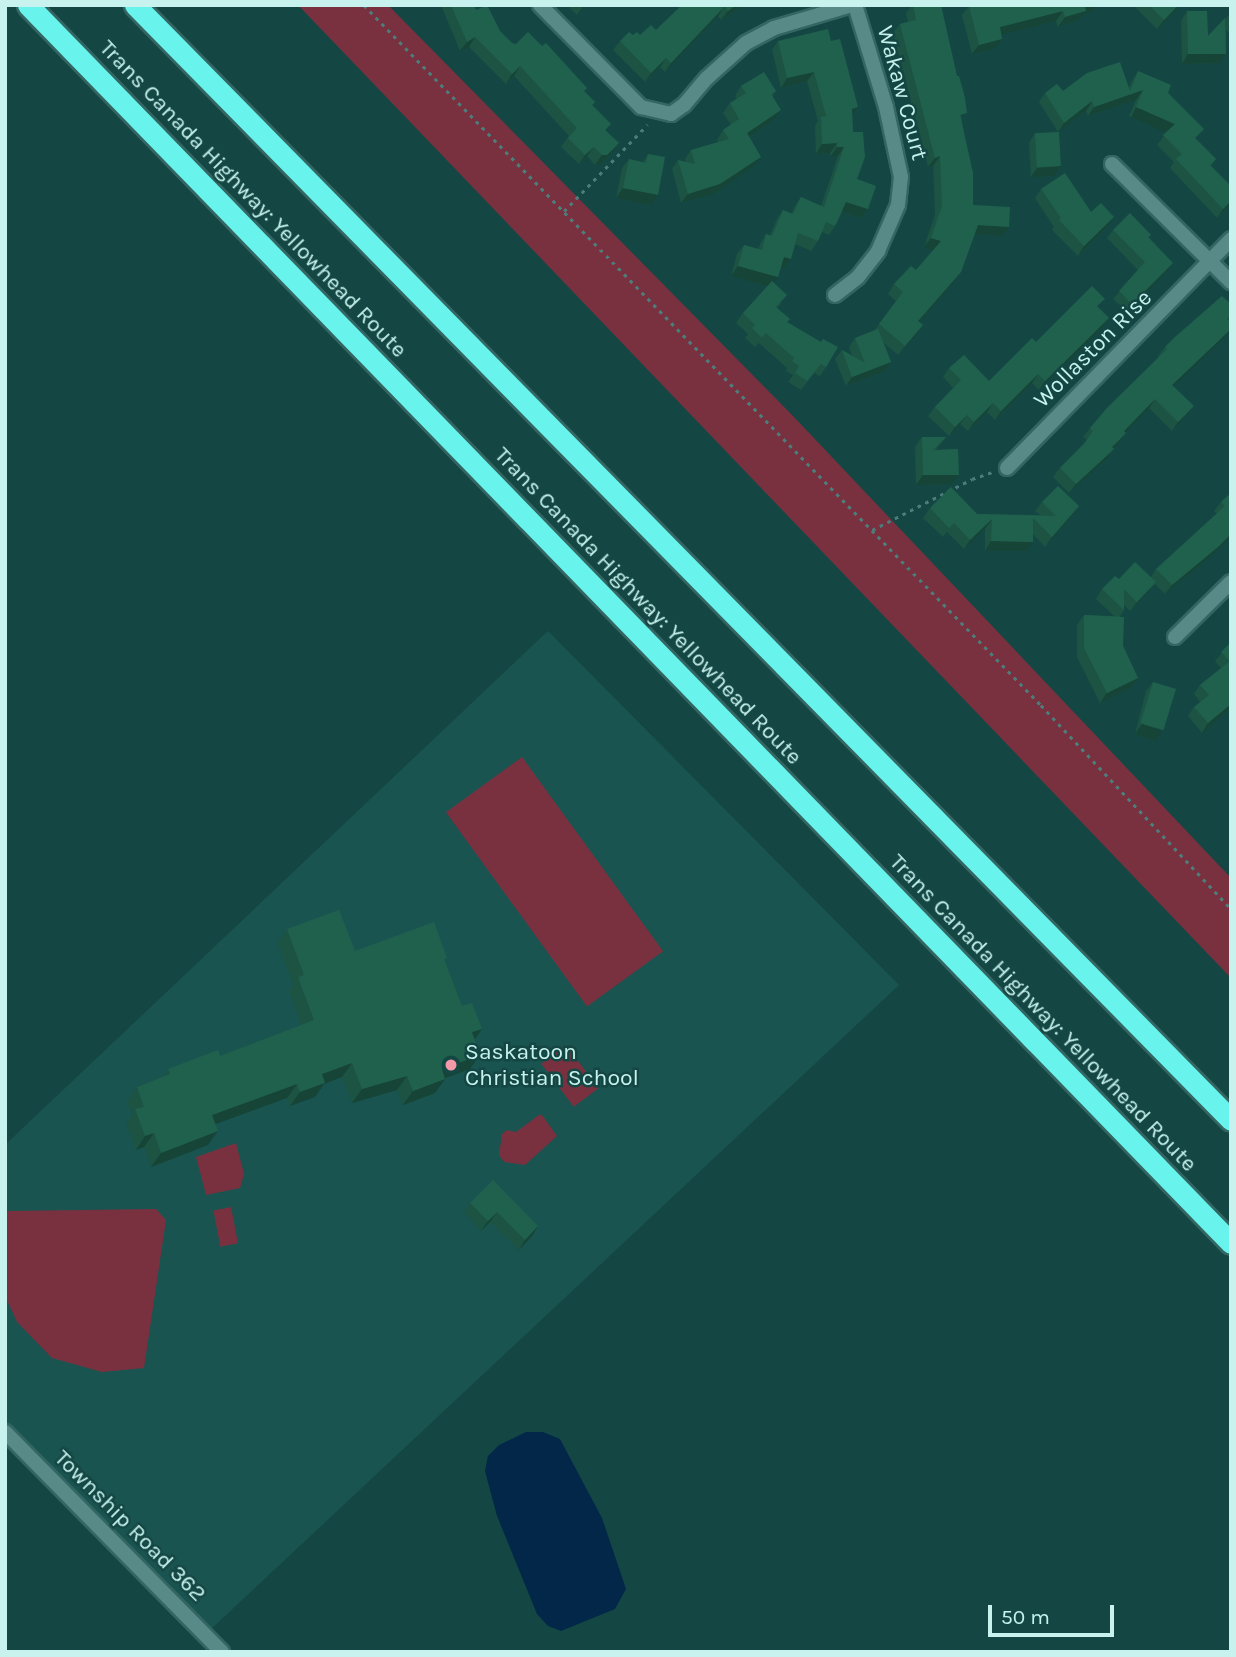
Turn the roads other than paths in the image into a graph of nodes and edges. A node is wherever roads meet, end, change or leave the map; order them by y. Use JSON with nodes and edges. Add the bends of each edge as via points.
{"nodes":[{"id":1,"x":12,"y":5,"type":"edge"},
{"id":2,"x":28,"y":5,"type":"edge"},
{"id":3,"x":138,"y":5,"type":"edge"},
{"id":4,"x":540,"y":5,"type":"edge"},
{"id":5,"x":854,"y":5,"type":"edge"},
{"id":6,"x":115,"y":94,"type":"junction"},
{"id":7,"x":1112,"y":164,"type":"dead end"},
{"id":8,"x":1231,"y":239,"type":"edge"},
{"id":9,"x":1211,"y":262,"type":"junction"},
{"id":10,"x":1231,"y":282,"type":"edge"},
{"id":11,"x":835,"y":295,"type":"dead end"},
{"id":12,"x":1007,"y":468,"type":"road end"},
{"id":13,"x":1231,"y":582,"type":"edge"},
{"id":14,"x":1175,"y":637,"type":"dead end"},
{"id":15,"x":1231,"y":1121,"type":"edge"},
{"id":16,"x":1231,"y":1243,"type":"edge"},
{"id":17,"x":5,"y":1432,"type":"edge"},
{"id":18,"x":222,"y":1652,"type":"edge"}],
"edges":[{"from":1,"to":6,"type":"highway"},
{"from":2,"to":6,"type":"highway","name":"Trans Canada Highway: Yellowhead Route"},
{"from":3,"to":15,"type":"highway"},
{"from":4,"to":5,"type":"street","via":[[641,107],[671,114],[746,43],[774,29]]},
{"from":5,"to":11,"type":"street","name":"Wakaw Court","via":[[886,107],[901,177],[898,205],[878,251],[858,277]]},
{"from":6,"to":16,"type":"highway","name":"Trans Canada Highway: Yellowhead Route"},
{"from":7,"to":9,"type":"street"},
{"from":8,"to":9,"type":"street","name":"Wollaston Rise"},
{"from":9,"to":10,"type":"street"},
{"from":9,"to":12,"type":"street","name":"Wollaston Rise"},
{"from":13,"to":14,"type":"street"},
{"from":17,"to":18,"type":"street","name":"Township Road 362"}]}
